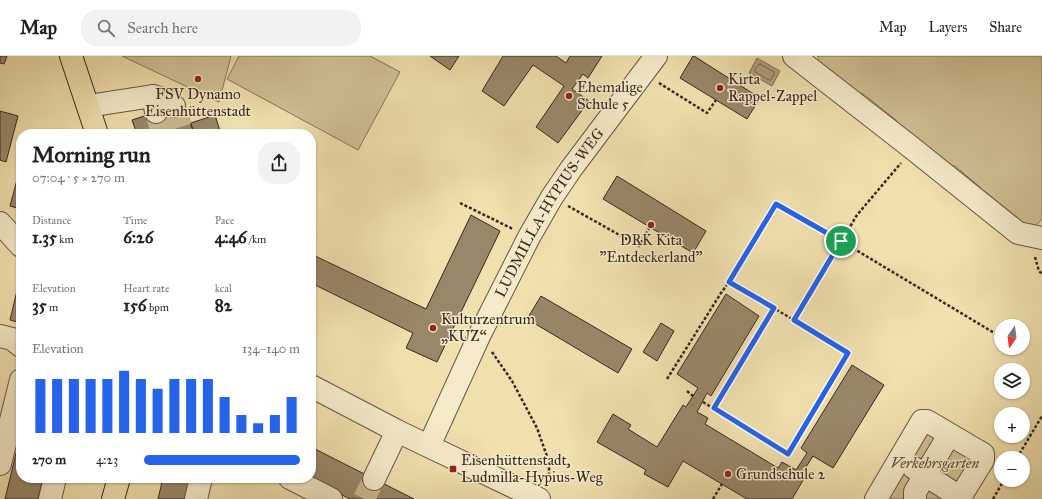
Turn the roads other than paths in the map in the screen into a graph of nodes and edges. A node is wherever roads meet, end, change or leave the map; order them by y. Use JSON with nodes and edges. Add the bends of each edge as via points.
{"nodes":[{"id":1,"x":71,"y":56,"type":"edge"},
{"id":2,"x":656,"y":56,"type":"edge"},
{"id":3,"x":794,"y":56,"type":"edge"},
{"id":4,"x":161,"y":105,"type":"dead end"},
{"id":5,"x":88,"y":106,"type":"junction"},
{"id":6,"x":95,"y":129,"type":"edge"},
{"id":7,"x":0,"y":223,"type":"edge"},
{"id":8,"x":1042,"y":238,"type":"edge"},
{"id":9,"x":16,"y":241,"type":"edge"},
{"id":10,"x":0,"y":336,"type":"edge"},
{"id":11,"x":16,"y":342,"type":"edge"},
{"id":12,"x":316,"y":389,"type":"edge"},
{"id":13,"x":16,"y":400,"type":"edge"},
{"id":14,"x":397,"y":431,"type":"junction"},
{"id":15,"x":949,"y":434,"type":"junction"},
{"id":16,"x":429,"y":446,"type":"junction"},
{"id":17,"x":899,"y":460,"type":"junction"},
{"id":18,"x":0,"y":464,"type":"edge"},
{"id":19,"x":925,"y":475,"type":"junction"},
{"id":20,"x":374,"y":479,"type":"tunnel mouth"},
{"id":21,"x":54,"y":483,"type":"edge"},
{"id":22,"x":117,"y":483,"type":"edge"},
{"id":23,"x":200,"y":483,"type":"edge"},
{"id":24,"x":300,"y":483,"type":"edge"},
{"id":25,"x":544,"y":492,"type":"edge"},
{"id":26,"x":960,"y":498,"type":"edge"},
{"id":27,"x":50,"y":499,"type":"edge"},
{"id":28,"x":113,"y":499,"type":"edge"},
{"id":29,"x":196,"y":499,"type":"edge"},
{"id":30,"x":331,"y":499,"type":"edge"},
{"id":31,"x":876,"y":499,"type":"edge"},
{"id":32,"x":915,"y":499,"type":"edge"}],
"edges":[{"from":1,"to":5,"type":"main road"},
{"from":2,"to":16,"type":"street","name":"LUDMILLA-HYPIUS-WEG","via":[[552,197],[480,334]]},
{"from":3,"to":8,"type":"street","via":[[1018,233]]},
{"from":4,"to":5,"type":"street"},
{"from":5,"to":6,"type":"main road"},
{"from":7,"to":9,"type":"street"},
{"from":10,"to":11,"type":"street"},
{"from":12,"to":14,"type":"street"},
{"from":13,"to":18,"type":"street"},
{"from":14,"to":16,"type":"street"},
{"from":14,"to":20,"type":"street"},
{"from":15,"to":17,"type":"street","via":[[927,421],[922,421]]},
{"from":15,"to":19,"type":"street"},
{"from":15,"to":26,"type":"street","via":[[983,454],[983,460]]},
{"from":16,"to":25,"type":"street"},
{"from":17,"to":19,"type":"street"},
{"from":17,"to":31,"type":"street"},
{"from":19,"to":26,"type":"street"},
{"from":19,"to":32,"type":"street","via":[[915,492]]},
{"from":21,"to":27,"type":"street"},
{"from":22,"to":28,"type":"main road"},
{"from":23,"to":29,"type":"street"},
{"from":24,"to":30,"type":"street"}]}
